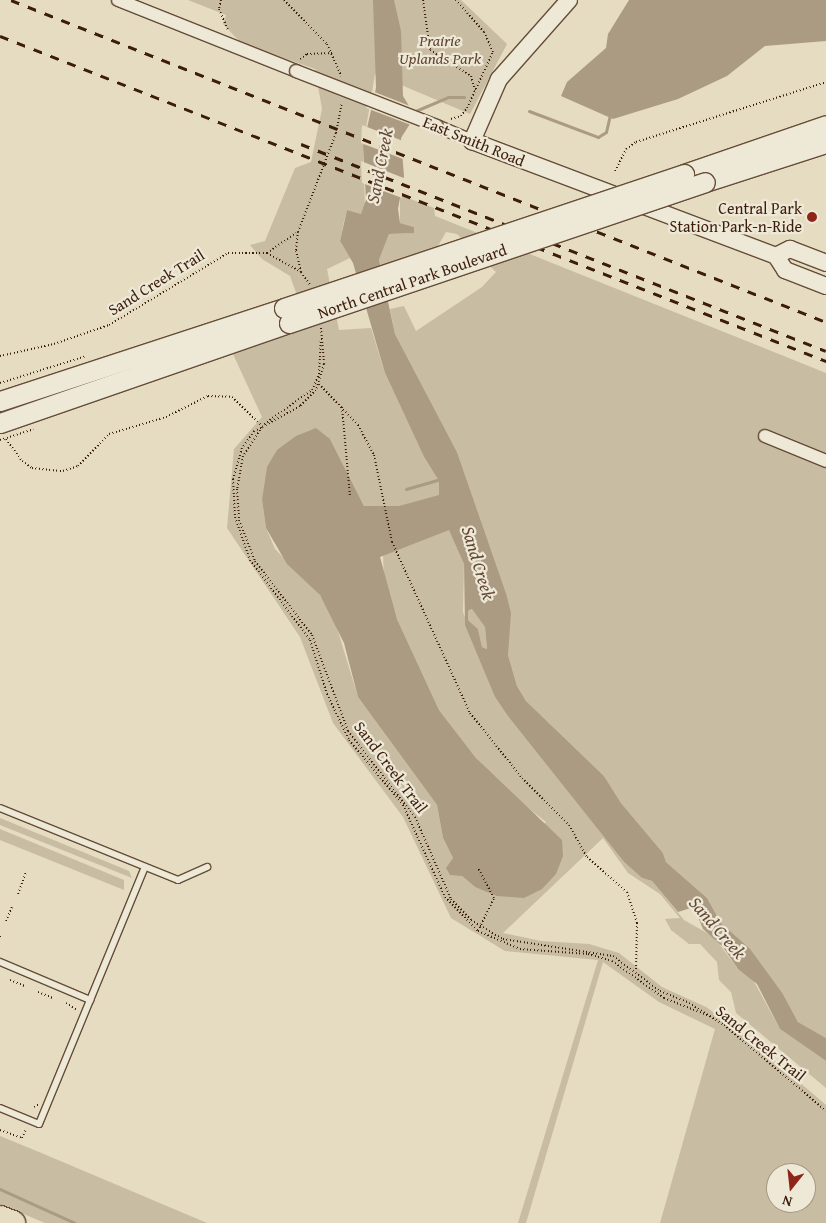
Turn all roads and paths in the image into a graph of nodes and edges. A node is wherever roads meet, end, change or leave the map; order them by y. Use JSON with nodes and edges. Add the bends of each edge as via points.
{"nodes":[{"id":1,"x":118,"y":0,"type":"edge"},
{"id":2,"x":284,"y":0,"type":"edge"},
{"id":3,"x":424,"y":0,"type":"edge"},
{"id":4,"x":456,"y":0,"type":"edge"},
{"id":5,"x":569,"y":0,"type":"edge"},
{"id":6,"x":333,"y":53,"type":"junction"},
{"id":7,"x":295,"y":67,"type":"junction"},
{"id":8,"x":342,"y":81,"type":"dead end"},
{"id":9,"x":826,"y":82,"type":"edge"},
{"id":10,"x":475,"y":91,"type":"junction"},
{"id":11,"x":342,"y":96,"type":"dead end"},
{"id":12,"x":461,"y":116,"type":"dead end"},
{"id":13,"x":826,"y":125,"type":"edge"},
{"id":14,"x":472,"y":140,"type":"junction"},
{"id":15,"x":826,"y":143,"type":"edge"},
{"id":16,"x":615,"y":171,"type":"dead end"},
{"id":17,"x":298,"y":232,"type":"junction"},
{"id":18,"x":267,"y":253,"type":"junction"},
{"id":19,"x":776,"y":256,"type":"junction"},
{"id":20,"x":826,"y":263,"type":"edge"},
{"id":21,"x":826,"y":286,"type":"edge"},
{"id":22,"x":287,"y":316,"type":"junction"},
{"id":23,"x":322,"y":340,"type":"dead end"},
{"id":24,"x":324,"y":354,"type":"dead end"},
{"id":25,"x":0,"y":356,"type":"edge"},
{"id":26,"x":320,"y":384,"type":"junction"},
{"id":27,"x":0,"y":401,"type":"edge"},
{"id":28,"x":341,"y":405,"type":"junction"},
{"id":29,"x":0,"y":424,"type":"edge"},
{"id":30,"x":262,"y":427,"type":"junction"},
{"id":31,"x":765,"y":436,"type":"dead end"},
{"id":32,"x":0,"y":440,"type":"edge"},
{"id":33,"x":826,"y":460,"type":"edge"},
{"id":34,"x":350,"y":496,"type":"dead end"},
{"id":35,"x":0,"y":808,"type":"edge"},
{"id":36,"x":145,"y":866,"type":"junction"},
{"id":37,"x":207,"y":867,"type":"dead end"},
{"id":38,"x":478,"y":868,"type":"dead end"},
{"id":39,"x":26,"y":872,"type":"dead end"},
{"id":40,"x":18,"y":894,"type":"dead end"},
{"id":41,"x":12,"y":907,"type":"dead end"},
{"id":42,"x":6,"y":922,"type":"dead end"},
{"id":43,"x":480,"y":927,"type":"junction"},
{"id":44,"x":478,"y":931,"type":"junction"},
{"id":45,"x":0,"y":962,"type":"edge"},
{"id":46,"x":636,"y":972,"type":"junction"},
{"id":47,"x":10,"y":980,"type":"dead end"},
{"id":48,"x":25,"y":986,"type":"dead end"},
{"id":49,"x":38,"y":992,"type":"dead end"},
{"id":50,"x":53,"y":998,"type":"dead end"},
{"id":51,"x":90,"y":1000,"type":"junction"},
{"id":52,"x":714,"y":1018,"type":"junction"},
{"id":53,"x":0,"y":1108,"type":"edge"},
{"id":54,"x":826,"y":1112,"type":"edge"},
{"id":55,"x":26,"y":1127,"type":"dead end"},
{"id":56,"x":0,"y":1130,"type":"edge"},
{"id":57,"x":0,"y":1218,"type":"edge"},
{"id":58,"x":13,"y":1223,"type":"edge"}],
"edges":[{"from":1,"to":7,"type":"street","name":"East Smith Road"},
{"from":2,"to":6,"type":"path"},
{"from":3,"to":10,"type":"path","via":[[430,50],[471,76]]},
{"from":4,"to":10,"type":"path","via":[[492,46],[491,59]]},
{"from":5,"to":14,"type":"street","via":[[499,79]]},
{"from":6,"to":7,"type":"path","via":[[307,54]]},
{"from":6,"to":8,"type":"path"},
{"from":7,"to":14,"type":"street","name":"East Smith Road","bridge":true},
{"from":9,"to":16,"type":"path","via":[[657,138],[636,142],[626,149]]},
{"from":10,"to":12,"type":"path"},
{"from":11,"to":17,"type":"path","name":"Sand Creek Trail","via":[[336,133]]},
{"from":13,"to":22,"type":"main road","name":"North Central Park Boulevard","bridge":true},
{"from":14,"to":19,"type":"street","name":"East Smith Road"},
{"from":15,"to":22,"type":"main road","name":"North Central Park Boulevard","bridge":true},
{"from":17,"to":18,"type":"path"},
{"from":17,"to":18,"type":"path","name":"Sand Creek Trail","via":[[296,250],[301,272]]},
{"from":18,"to":25,"type":"path","name":"Sand Creek Trail","via":[[228,253],[109,325],[54,344]]},
{"from":19,"to":20,"type":"street","name":"East Smith Road","via":[[790,249]]},
{"from":19,"to":21,"type":"street","name":"East Smith Road","via":[[785,270]]},
{"from":22,"to":27,"type":"main road","name":"North Central Park Boulevard"},
{"from":22,"to":29,"type":"main road","name":"North Central Park Boulevard"},
{"from":23,"to":30,"type":"path","via":[[319,374],[312,390],[269,418]]},
{"from":24,"to":26,"type":"path"},
{"from":26,"to":28,"type":"path"},
{"from":26,"to":30,"type":"path","name":"Sand Creek Trail","via":[[300,406]]},
{"from":28,"to":34,"type":"path"},
{"from":28,"to":46,"type":"path","via":[[374,455],[392,542],[454,685],[501,754],[569,825],[587,857],[627,892],[637,923]]},
{"from":30,"to":32,"type":"path","via":[[232,397],[217,394],[166,418],[109,434],[78,466],[62,471],[32,468],[22,461],[6,438]]},
{"from":30,"to":43,"type":"path","name":"Sand Creek Trail","via":[[248,446],[238,477],[238,511],[245,540],[264,574],[312,635],[348,732],[407,803],[422,830],[442,884],[460,910]]},
{"from":30,"to":44,"type":"path","via":[[254,430],[246,442],[233,479],[235,517],[243,544],[260,576],[287,606],[310,640],[327,694],[349,740],[403,804],[445,896]]},
{"from":31,"to":33,"type":"street"},
{"from":35,"to":36,"type":"lane"},
{"from":36,"to":37,"type":"lane","via":[[178,880]]},
{"from":36,"to":51,"type":"lane"},
{"from":38,"to":43,"type":"path","via":[[494,898]]},
{"from":39,"to":40,"type":"path"},
{"from":41,"to":42,"type":"path"},
{"from":43,"to":44,"type":"path"},
{"from":43,"to":46,"type":"path","name":"Sand Creek Trail","via":[[519,944],[595,950],[613,956]]},
{"from":44,"to":52,"type":"path","via":[[520,949],[588,954],[612,961],[659,995]]},
{"from":45,"to":51,"type":"lane"},
{"from":46,"to":52,"type":"path","name":"Sand Creek Trail","via":[[660,991]]},
{"from":47,"to":48,"type":"path"},
{"from":49,"to":50,"type":"path"},
{"from":51,"to":53,"type":"lane","via":[[39,1124]]},
{"from":52,"to":54,"type":"path","name":"Sand Creek Trail"},
{"from":55,"to":56,"type":"path","via":[[22,1138]]},
{"from":57,"to":58,"type":"highway"}]}
